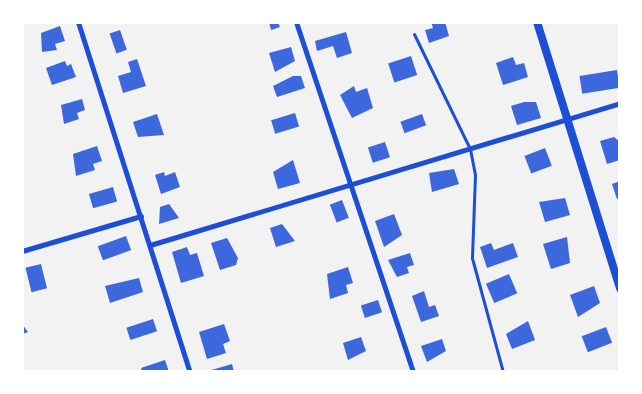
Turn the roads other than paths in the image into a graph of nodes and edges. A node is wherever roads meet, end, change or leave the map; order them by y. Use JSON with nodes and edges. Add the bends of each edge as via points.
{"nodes":[{"id":1,"x":78,"y":22,"type":"edge"},
{"id":2,"x":296,"y":22,"type":"edge"},
{"id":3,"x":537,"y":22,"type":"edge"},
{"id":4,"x":414,"y":34,"type":"dead end"},
{"id":5,"x":620,"y":103,"type":"edge"},
{"id":6,"x":567,"y":119,"type":"junction"},
{"id":7,"x":470,"y":149,"type":"junction"},
{"id":8,"x":350,"y":187,"type":"junction"},
{"id":9,"x":141,"y":216,"type":"junction"},
{"id":10,"x":150,"y":245,"type":"junction"},
{"id":11,"x":22,"y":251,"type":"edge"},
{"id":12,"x":620,"y":288,"type":"edge"},
{"id":13,"x":190,"y":372,"type":"edge"},
{"id":14,"x":413,"y":372,"type":"edge"},
{"id":15,"x":503,"y":372,"type":"edge"}],
"edges":[{"from":1,"to":9,"type":"street"},
{"from":2,"to":8,"type":"street"},
{"from":3,"to":6,"type":"main road"},
{"from":4,"to":7,"type":"lane"},
{"from":5,"to":6,"type":"street"},
{"from":6,"to":7,"type":"street"},
{"from":6,"to":12,"type":"main road"},
{"from":7,"to":8,"type":"street"},
{"from":7,"to":15,"type":"lane","via":[[475,175],[472,258]]},
{"from":8,"to":10,"type":"street"},
{"from":8,"to":14,"type":"street"},
{"from":9,"to":10,"type":"street"},
{"from":9,"to":11,"type":"street"},
{"from":10,"to":13,"type":"street"}]}
